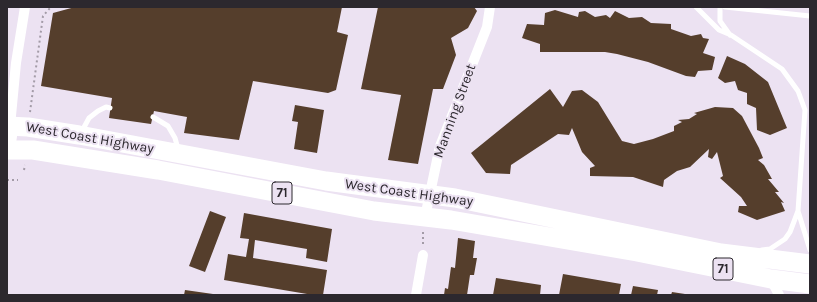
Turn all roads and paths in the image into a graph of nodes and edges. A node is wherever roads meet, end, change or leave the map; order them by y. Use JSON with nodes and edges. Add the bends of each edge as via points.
{"nodes":[{"id":1,"x":25,"y":7,"type":"edge"},
{"id":2,"x":51,"y":7,"type":"edge"},
{"id":3,"x":490,"y":7,"type":"edge"},
{"id":4,"x":696,"y":7,"type":"edge"},
{"id":5,"x":720,"y":7,"type":"edge"},
{"id":6,"x":724,"y":7,"type":"edge"},
{"id":7,"x":810,"y":16,"type":"edge"},
{"id":8,"x":731,"y":36,"type":"junction"},
{"id":9,"x":110,"y":108,"type":"dead end"},
{"id":10,"x":29,"y":116,"type":"dead end"},
{"id":11,"x":153,"y":117,"type":"dead end"},
{"id":12,"x":9,"y":126,"type":"edge"},
{"id":13,"x":79,"y":135,"type":"junction"},
{"id":14,"x":7,"y":146,"type":"edge"},
{"id":15,"x":7,"y":150,"type":"edge"},
{"id":16,"x":179,"y":154,"type":"junction"},
{"id":17,"x":7,"y":180,"type":"edge"},
{"id":18,"x":18,"y":180,"type":"dead end"},
{"id":19,"x":430,"y":194,"type":"junction"},
{"id":20,"x":798,"y":211,"type":"junction"},
{"id":21,"x":425,"y":217,"type":"junction"},
{"id":22,"x":758,"y":250,"type":"dead end"},
{"id":23,"x":810,"y":250,"type":"edge"},
{"id":24,"x":423,"y":255,"type":"joint"},
{"id":25,"x":810,"y":264,"type":"edge"},
{"id":26,"x":771,"y":279,"type":"junction"},
{"id":27,"x":810,"y":284,"type":"edge"},
{"id":28,"x":810,"y":289,"type":"edge"},
{"id":29,"x":416,"y":295,"type":"edge"},
{"id":30,"x":779,"y":295,"type":"edge"},
{"id":31,"x":804,"y":295,"type":"edge"}],
"edges":[{"from":1,"to":12,"type":"street"},
{"from":2,"to":10,"type":"path","via":[[43,16]]},
{"from":3,"to":19,"type":"street","name":"Manning Street","via":[[487,27],[440,146]]},
{"from":4,"to":8,"type":"lane","via":[[714,27]]},
{"from":5,"to":8,"type":"lane","via":[[720,20]]},
{"from":6,"to":7,"type":"lane"},
{"from":8,"to":20,"type":"lane","via":[[782,69],[793,81],[801,98],[805,119]]},
{"from":9,"to":13,"type":"lane","via":[[106,107],[94,115]]},
{"from":11,"to":16,"type":"lane","via":[[168,126],[175,138]]},
{"from":12,"to":13,"type":"highway","name":"West Coast Highway","number":"71"},
{"from":12,"to":14,"type":"main road"},
{"from":13,"to":16,"type":"highway","name":"West Coast Highway","number":"71"},
{"from":15,"to":21,"type":"highway","name":"West Coast Highway","number":"71","via":[[33,150],[146,168],[374,211]]},
{"from":16,"to":19,"type":"highway","name":"West Coast Highway","number":"71","via":[[326,181]]},
{"from":17,"to":18,"type":"path"},
{"from":19,"to":21,"type":"street","name":"Manning Street"},
{"from":19,"to":25,"type":"highway","name":"West Coast Highway","number":"71"},
{"from":20,"to":22,"type":"lane","via":[[785,240],[770,249]]},
{"from":20,"to":23,"type":"lane"},
{"from":21,"to":24,"type":"path","via":[[422,232]]},
{"from":21,"to":26,"type":"highway","name":"West Coast Highway","number":"71","via":[[629,251]]},
{"from":24,"to":29,"type":"street"},
{"from":26,"to":27,"type":"highway","name":"West Coast Highway","number":"71"},
{"from":26,"to":30,"type":"street"},
{"from":28,"to":31,"type":"street"}]}
